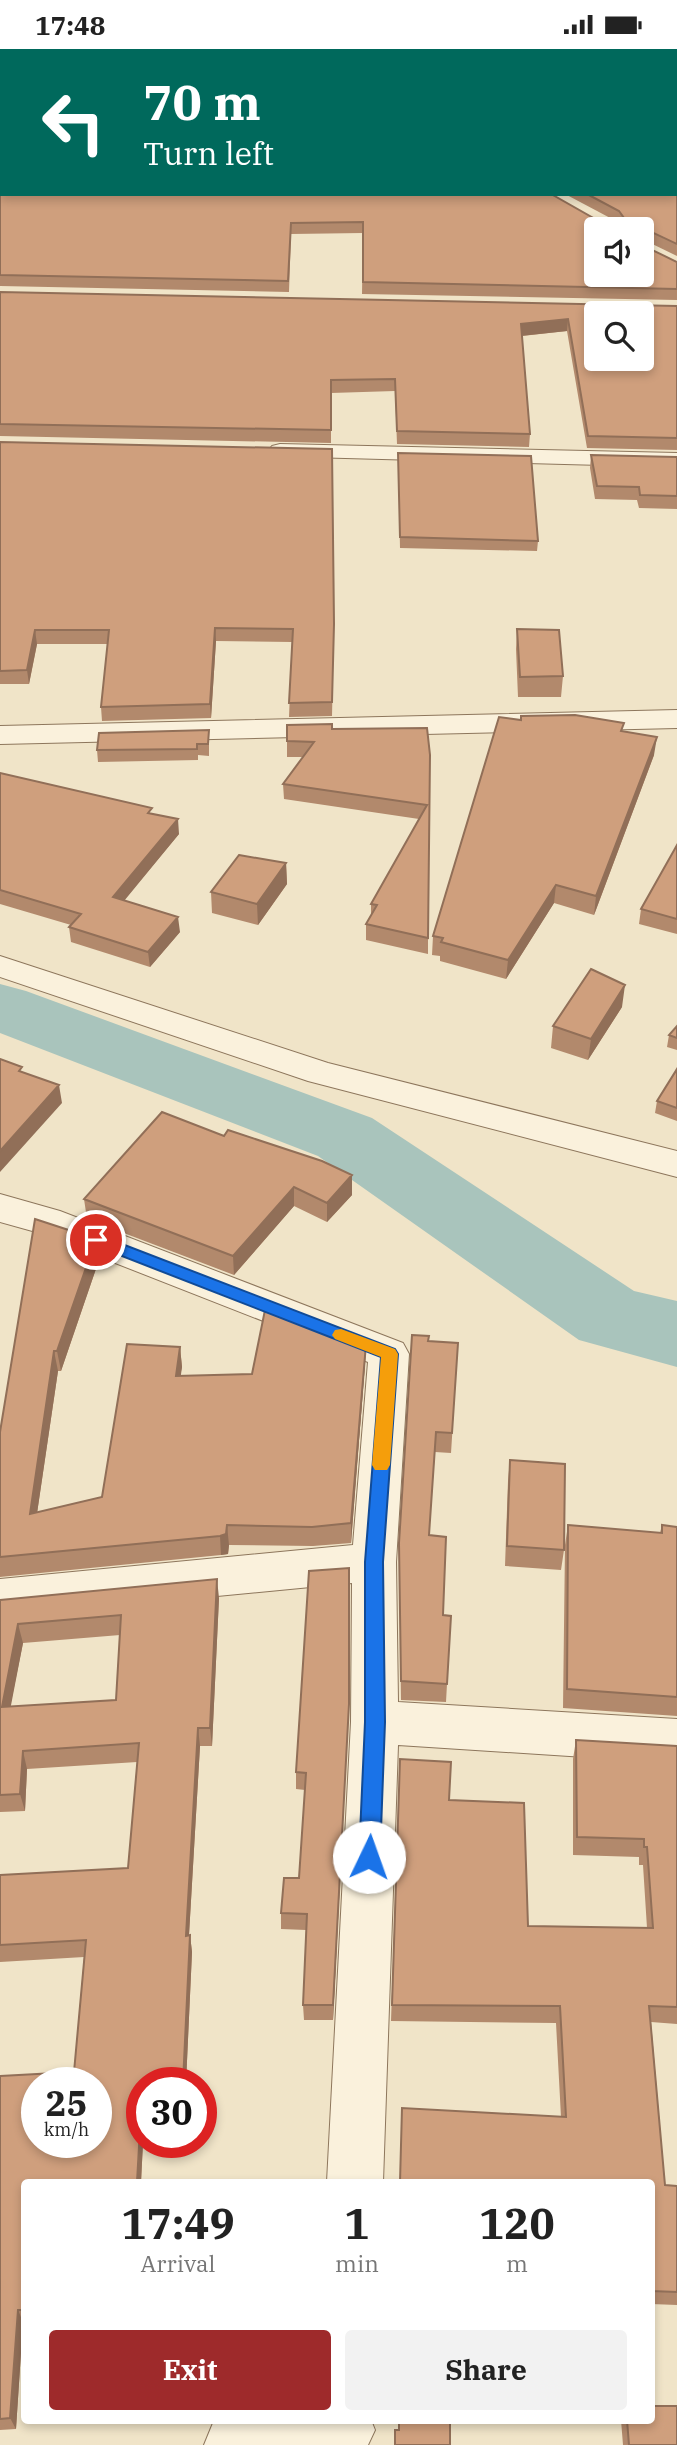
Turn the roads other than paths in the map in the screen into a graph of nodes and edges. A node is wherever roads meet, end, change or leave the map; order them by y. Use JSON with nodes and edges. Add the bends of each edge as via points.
{"nodes":[{"id":1,"x":262,"y":451,"type":"edge"},
{"id":2,"x":677,"y":460,"type":"edge"},
{"id":3,"x":677,"y":719,"type":"edge"},
{"id":4,"x":0,"y":735,"type":"edge"},
{"id":5,"x":0,"y":966,"type":"edge"},
{"id":6,"x":677,"y":1164,"type":"edge"},
{"id":7,"x":0,"y":1208,"type":"edge"},
{"id":8,"x":374,"y":1562,"type":"junction"},
{"id":9,"x":0,"y":1598,"type":"edge"},
{"id":10,"x":375,"y":1722,"type":"junction"},
{"id":11,"x":677,"y":1741,"type":"edge"},
{"id":12,"x":355,"y":2179,"type":"edge"},
{"id":13,"x":344,"y":2432,"type":"edge"},
{"id":14,"x":235,"y":2445,"type":"edge"}],
"edges":[{"from":1,"to":2,"type":"street"},
{"from":3,"to":4,"type":"street"},
{"from":5,"to":6,"type":"street","via":[[320,1073]]},
{"from":7,"to":8,"type":"street","via":[[47,1221],[389,1354]]},
{"from":8,"to":9,"type":"street"},
{"from":8,"to":10,"type":"street"},
{"from":10,"to":11,"type":"street"},
{"from":10,"to":12,"type":"street"},
{"from":13,"to":14,"type":"street"}]}
